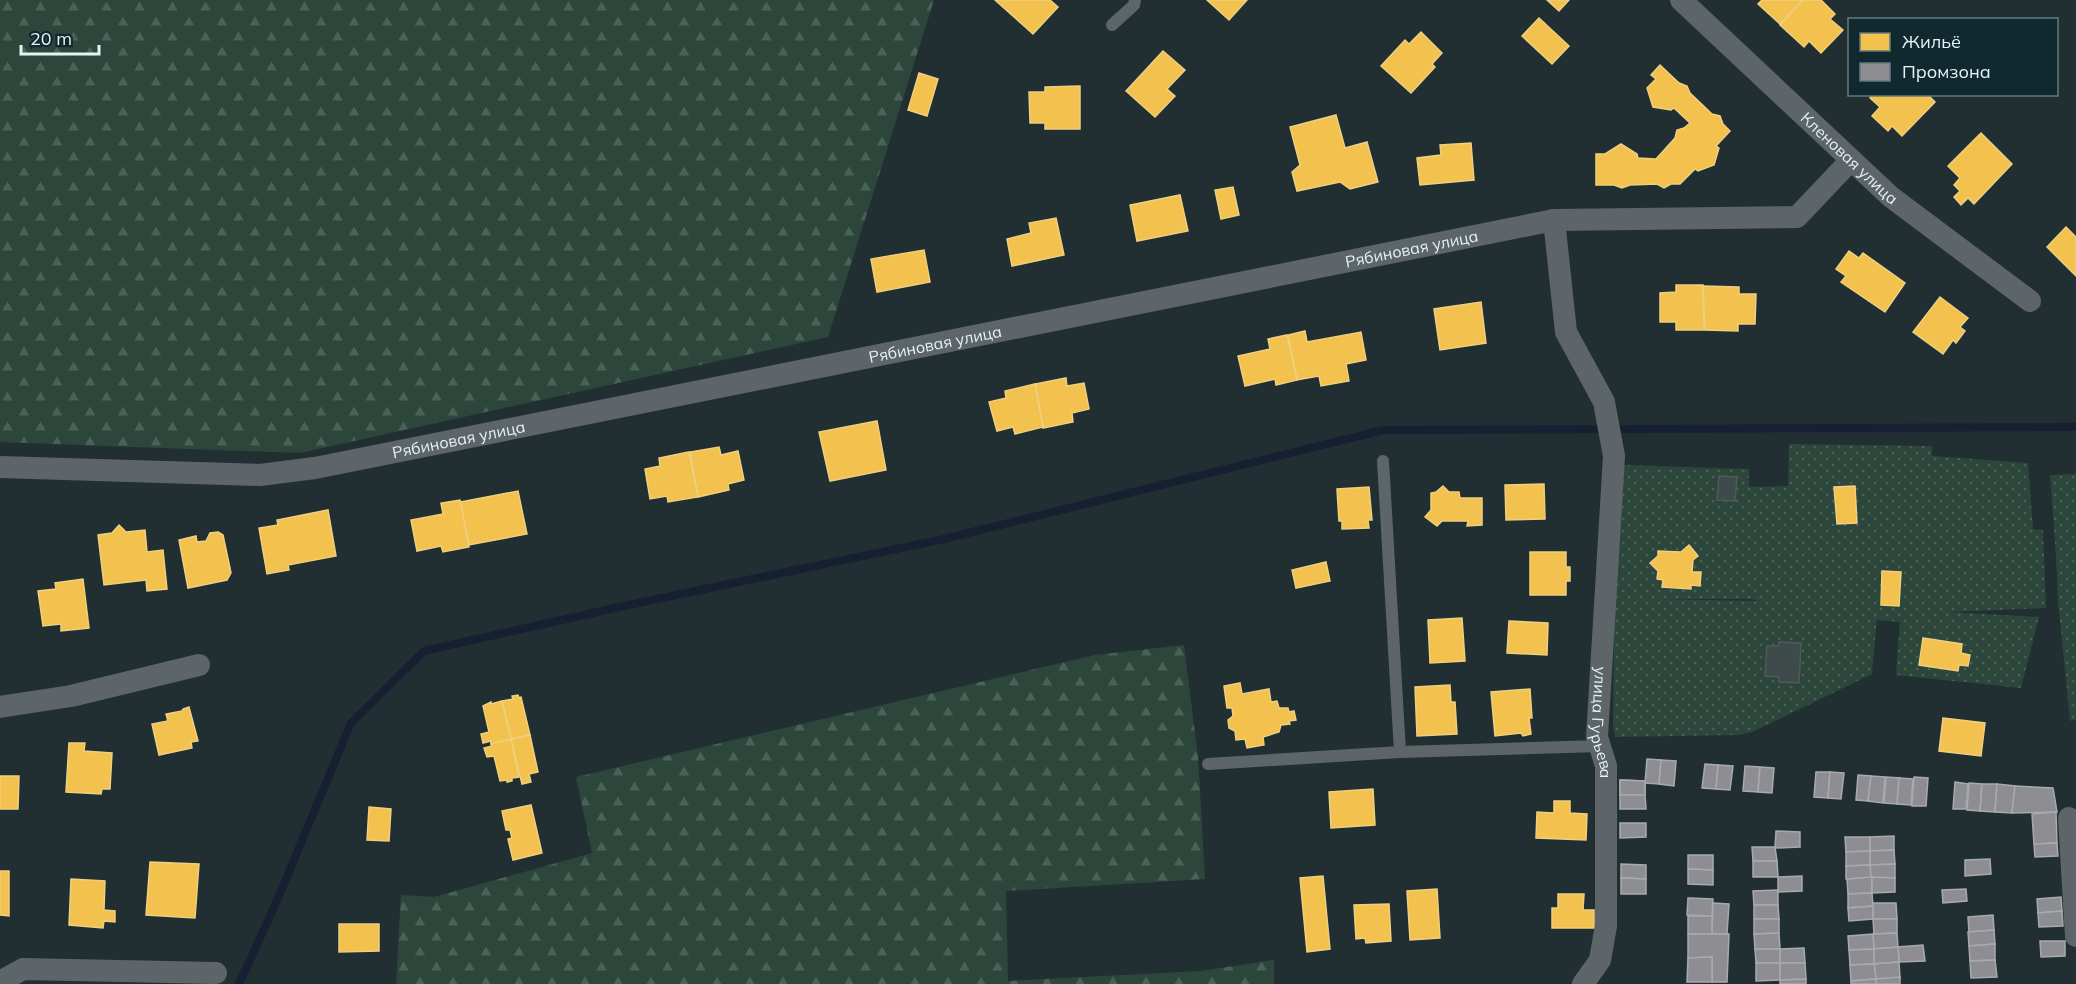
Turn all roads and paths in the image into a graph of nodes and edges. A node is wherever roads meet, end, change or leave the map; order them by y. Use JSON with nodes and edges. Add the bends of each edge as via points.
{"nodes":[{"id":1,"x":1135,"y":0,"type":"edge"},
{"id":2,"x":1681,"y":0,"type":"edge"},
{"id":3,"x":1112,"y":25,"type":"dead end"},
{"id":4,"x":1851,"y":160,"type":"junction"},
{"id":5,"x":1554,"y":220,"type":"junction"},
{"id":6,"x":2030,"y":301,"type":"dead end"},
{"id":7,"x":1383,"y":461,"type":"dead end"},
{"id":8,"x":0,"y":467,"type":"edge"},
{"id":9,"x":199,"y":665,"type":"dead end"},
{"id":10,"x":0,"y":707,"type":"edge"},
{"id":11,"x":1600,"y":746,"type":"junction"},
{"id":12,"x":1400,"y":752,"type":"junction"},
{"id":13,"x":1208,"y":765,"type":"dead end"},
{"id":14,"x":2069,"y":818,"type":"dead end"},
{"id":15,"x":2076,"y":936,"type":"edge"},
{"id":16,"x":216,"y":973,"type":"dead end"},
{"id":17,"x":0,"y":982,"type":"edge"},
{"id":18,"x":1583,"y":984,"type":"edge"}],
"edges":[{"from":1,"to":3,"type":"lane"},
{"from":2,"to":4,"type":"street","name":"Кленовая улица"},
{"from":4,"to":5,"type":"street","name":"Рябиновая улица","via":[[1797,217]]},
{"from":4,"to":6,"type":"street","name":"Кленовая улица","via":[[1891,197]]},
{"from":5,"to":8,"type":"street","name":"Рябиновая улица","via":[[315,468],[260,475]]},
{"from":5,"to":11,"type":"street","name":"улица Гурьева","via":[[1566,332],[1604,402],[1614,456],[1597,737]]},
{"from":7,"to":12,"type":"lane"},
{"from":9,"to":10,"type":"street","via":[[71,696]]},
{"from":11,"to":12,"type":"lane"},
{"from":11,"to":18,"type":"street","name":"улица Гурьева","via":[[1606,766],[1606,927],[1600,960]]},
{"from":12,"to":13,"type":"lane"},
{"from":14,"to":15,"type":"street"},
{"from":16,"to":17,"type":"street","via":[[23,969]]}]}
